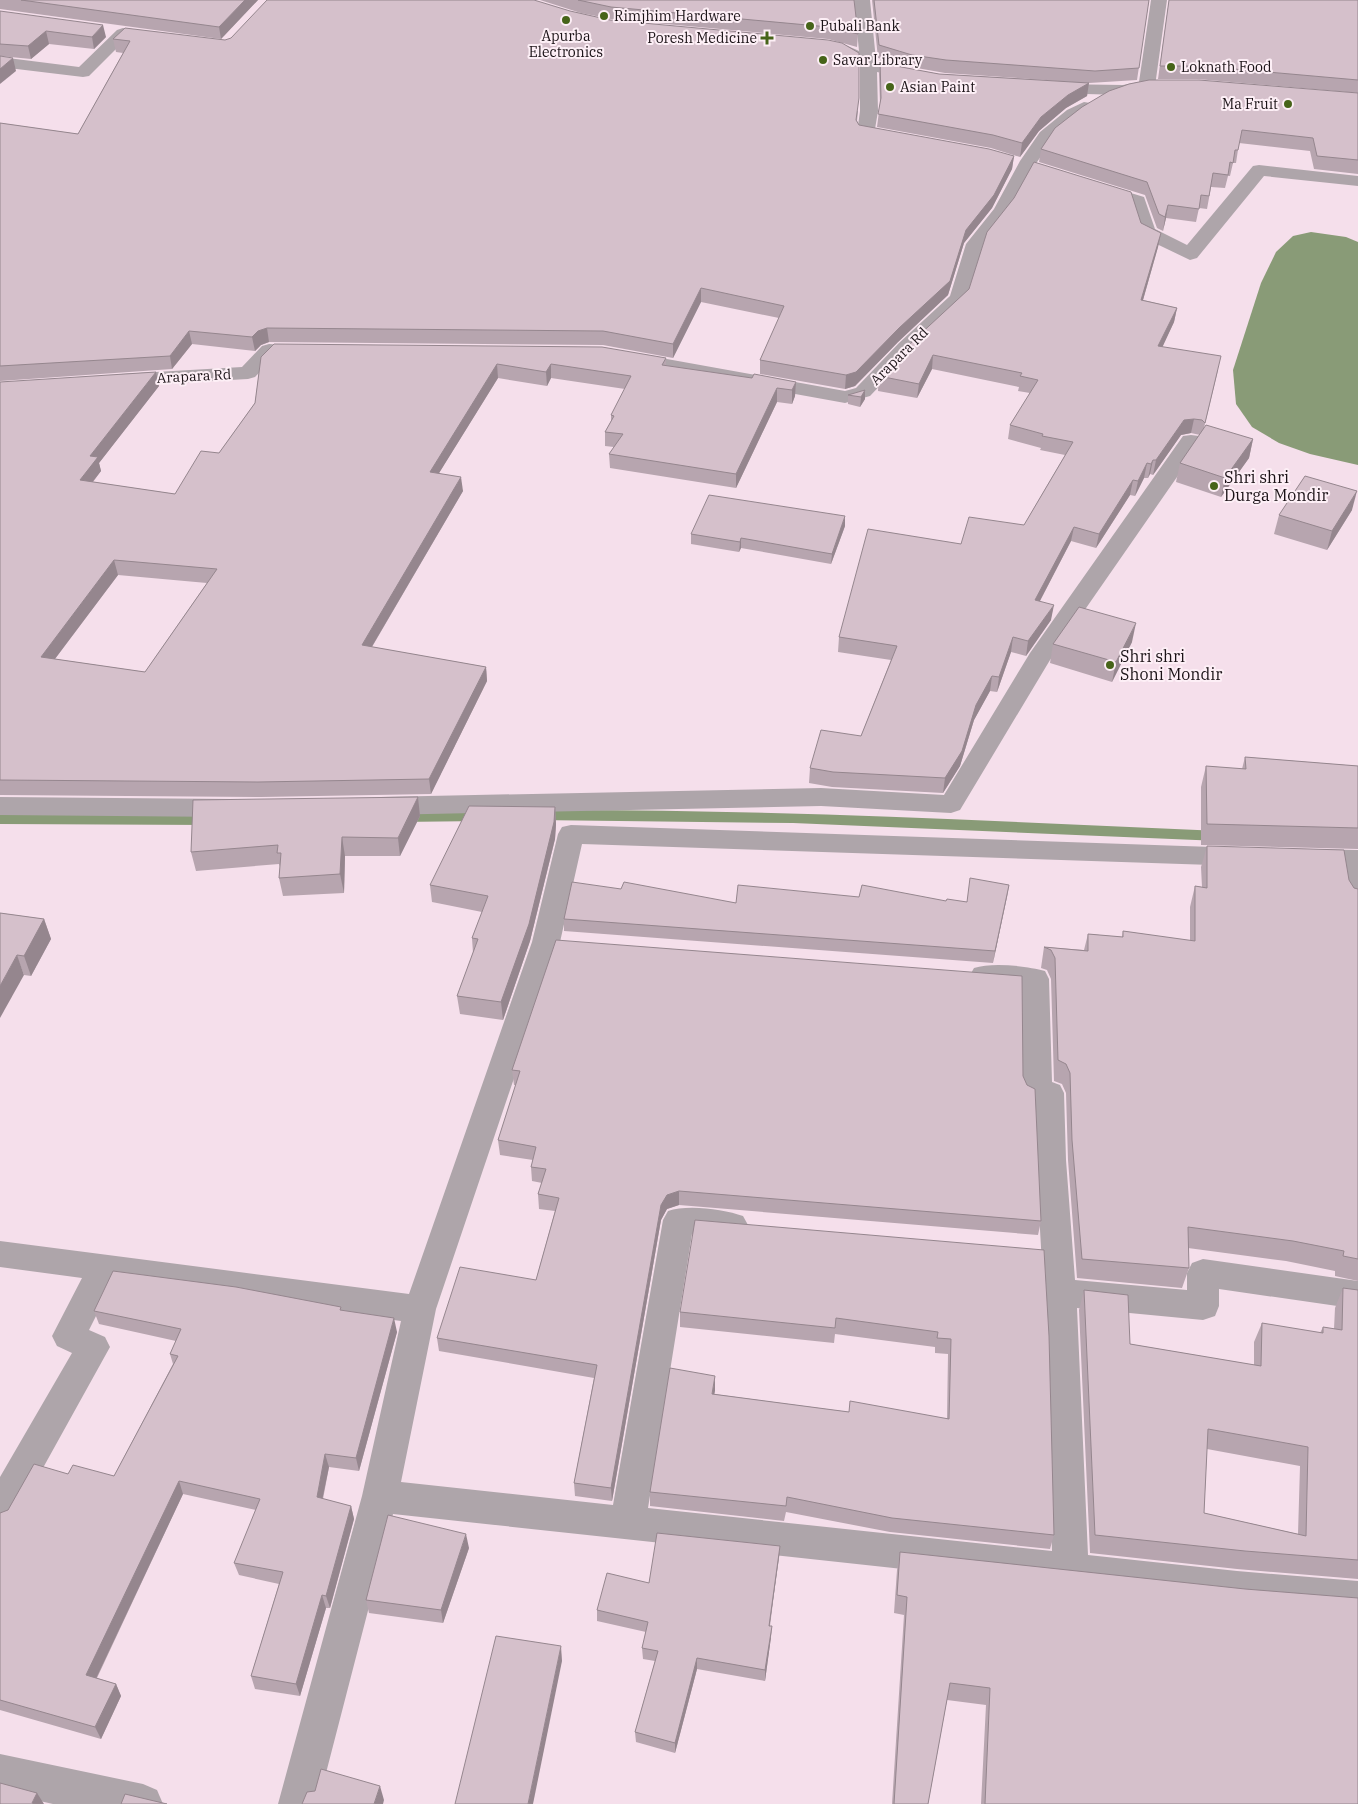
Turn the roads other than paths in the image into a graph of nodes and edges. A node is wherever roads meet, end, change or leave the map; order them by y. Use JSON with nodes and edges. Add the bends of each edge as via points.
{"nodes":[{"id":1,"x":862,"y":0,"type":"edge"},
{"id":2,"x":1159,"y":0,"type":"edge"},
{"id":3,"x":104,"y":30,"type":"edge"},
{"id":4,"x":123,"y":33,"type":"junction"},
{"id":5,"x":160,"y":37,"type":"edge"},
{"id":6,"x":810,"y":44,"type":"edge"},
{"id":7,"x":0,"y":62,"type":"edge"},
{"id":8,"x":868,"y":62,"type":"junction"},
{"id":9,"x":929,"y":79,"type":"edge"},
{"id":10,"x":1040,"y":88,"type":"edge"},
{"id":11,"x":1123,"y":90,"type":"junction"},
{"id":12,"x":909,"y":141,"type":"edge"},
{"id":13,"x":1358,"y":181,"type":"edge"},
{"id":14,"x":1085,"y":184,"type":"edge"},
{"id":15,"x":308,"y":350,"type":"edge"},
{"id":16,"x":613,"y":355,"type":"edge"},
{"id":17,"x":99,"y":382,"type":"edge"},
{"id":18,"x":1191,"y":441,"type":"dead end"},
{"id":19,"x":0,"y":806,"type":"edge"},
{"id":20,"x":359,"y":806,"type":"edge"},
{"id":21,"x":251,"y":808,"type":"edge"},
{"id":22,"x":1354,"y":859,"type":"edge"},
{"id":23,"x":1358,"y":900,"type":"edge"},
{"id":24,"x":546,"y":942,"type":"junction"},
{"id":25,"x":576,"y":944,"type":"edge"},
{"id":26,"x":957,"y":973,"type":"edge"},
{"id":27,"x":759,"y":1227,"type":"edge"},
{"id":28,"x":0,"y":1254,"type":"edge"},
{"id":29,"x":104,"y":1268,"type":"junction"},
{"id":30,"x":1060,"y":1292,"type":"junction"},
{"id":31,"x":1358,"y":1296,"type":"edge"},
{"id":32,"x":420,"y":1309,"type":"junction"},
{"id":33,"x":380,"y":1496,"type":"junction"},
{"id":34,"x":0,"y":1510,"type":"edge"},
{"id":35,"x":628,"y":1523,"type":"junction"},
{"id":36,"x":1070,"y":1570,"type":"junction"},
{"id":37,"x":1358,"y":1598,"type":"edge"},
{"id":38,"x":0,"y":1773,"type":"edge"},
{"id":39,"x":143,"y":1804,"type":"edge"},
{"id":40,"x":298,"y":1804,"type":"edge"}],
"edges":[{"from":1,"to":8,"type":"street"},
{"from":2,"to":11,"type":"street","via":[[1155,86]]},
{"from":3,"to":4,"type":"street"},
{"from":4,"to":5,"type":"street"},
{"from":4,"to":7,"type":"street","via":[[83,72]]},
{"from":6,"to":8,"type":"street","via":[[847,50]]},
{"from":8,"to":9,"type":"street"},
{"from":8,"to":12,"type":"street","via":[[866,133]]},
{"from":10,"to":11,"type":"street"},
{"from":11,"to":16,"type":"street","name":"Arapara Rd","via":[[1100,98],[1073,114],[1046,136],[1026,165],[1002,211],[975,244],[959,298],[863,392],[846,397]]},
{"from":13,"to":14,"type":"street","via":[[1259,170],[1190,254],[1147,232],[1138,201]]},
{"from":15,"to":17,"type":"street","name":"Arapara Rd","via":[[269,350],[248,373]]},
{"from":18,"to":20,"type":"street","via":[[1039,658],[951,804],[822,797]]},
{"from":19,"to":21,"type":"street"},
{"from":22,"to":23,"type":"street"},
{"from":22,"to":24,"type":"street","via":[[1113,854],[571,834]]},
{"from":24,"to":25,"type":"street"},
{"from":24,"to":32,"type":"street"},
{"from":26,"to":30,"type":"street","via":[[1035,979],[1037,1091],[1049,1094],[1043,1250]]},
{"from":27,"to":35,"type":"street","via":[[679,1220]]},
{"from":28,"to":29,"type":"street"},
{"from":29,"to":32,"type":"street"},
{"from":29,"to":34,"type":"street","via":[[69,1336],[93,1347]]},
{"from":30,"to":31,"type":"street","via":[[1203,1306],[1203,1272]]},
{"from":30,"to":36,"type":"street"},
{"from":32,"to":33,"type":"street"},
{"from":33,"to":35,"type":"street"},
{"from":33,"to":40,"type":"street"},
{"from":35,"to":36,"type":"street"},
{"from":36,"to":37,"type":"street"},
{"from":38,"to":39,"type":"street"}]}
